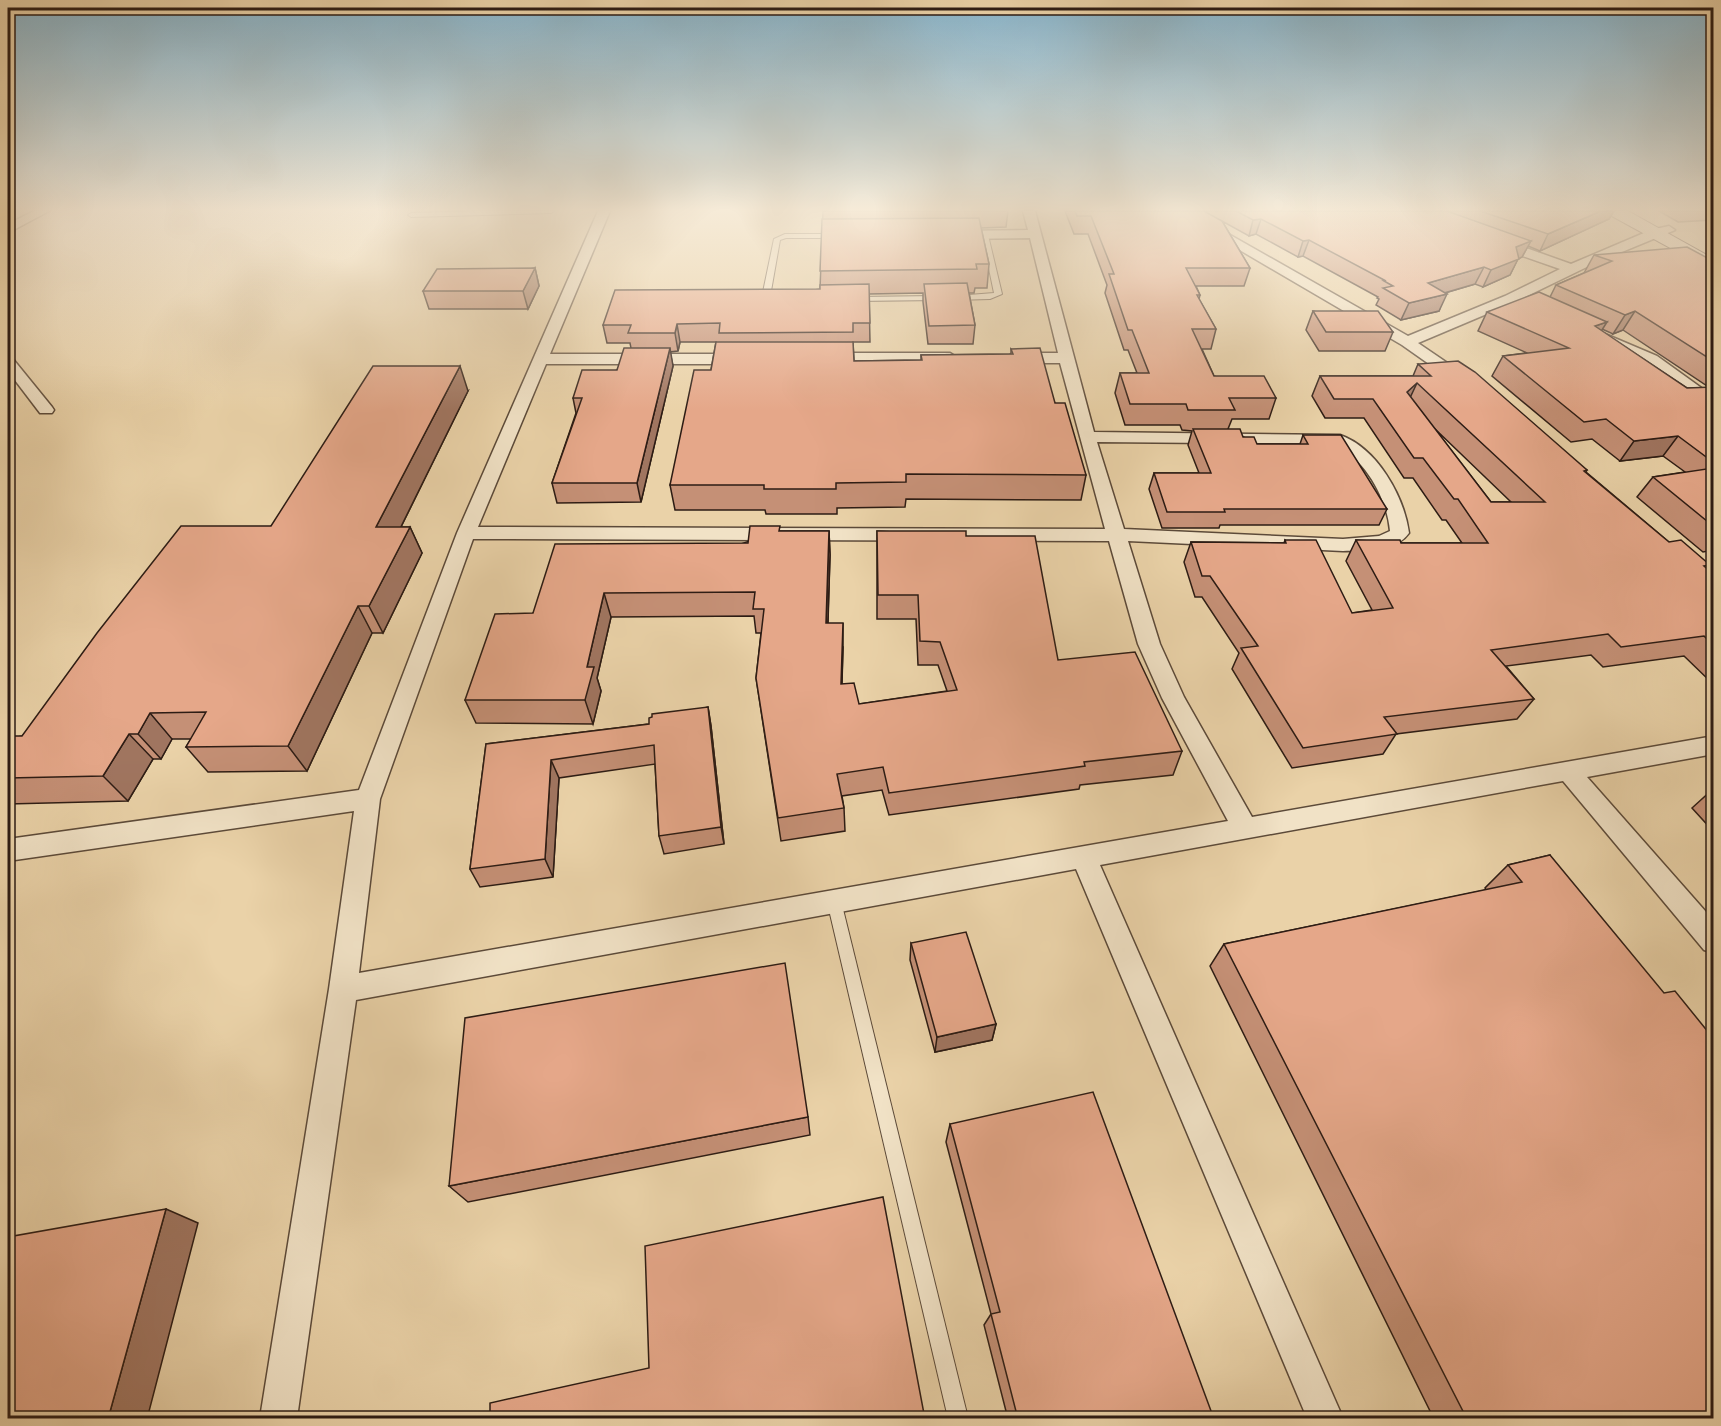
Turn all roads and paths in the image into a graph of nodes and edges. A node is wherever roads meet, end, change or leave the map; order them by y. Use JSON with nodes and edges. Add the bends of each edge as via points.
{"nodes":[{"id":1,"x":575,"y":278,"type":"edge"},
{"id":2,"x":770,"y":278,"type":"edge"},
{"id":3,"x":994,"y":278,"type":"edge"},
{"id":4,"x":1046,"y":278,"type":"edge"},
{"id":5,"x":1295,"y":278,"type":"edge"},
{"id":6,"x":1555,"y":278,"type":"edge"},
{"id":7,"x":1515,"y":297,"type":"junction"},
{"id":8,"x":788,"y":299,"type":"edge"},
{"id":9,"x":848,"y":299,"type":"edge"},
{"id":10,"x":1536,"y":306,"type":"edge"},
{"id":11,"x":1589,"y":330,"type":"edge"},
{"id":12,"x":1407,"y":342,"type":"junction"},
{"id":13,"x":804,"y":358,"type":"edge"},
{"id":14,"x":971,"y":358,"type":"edge"},
{"id":15,"x":995,"y":358,"type":"edge"},
{"id":16,"x":1067,"y":358,"type":"junction"},
{"id":17,"x":540,"y":359,"type":"junction"},
{"id":18,"x":756,"y":359,"type":"edge"},
{"id":19,"x":8,"y":363,"type":"edge"},
{"id":20,"x":1480,"y":392,"type":"edge"},
{"id":21,"x":1713,"y":405,"type":"edge"},
{"id":22,"x":46,"y":410,"type":"dead end"},
{"id":23,"x":1087,"y":436,"type":"junction"},
{"id":24,"x":466,"y":533,"type":"junction"},
{"id":25,"x":1116,"y":535,"type":"junction"},
{"id":26,"x":1713,"y":745,"type":"edge"},
{"id":27,"x":1568,"y":771,"type":"junction"},
{"id":28,"x":368,"y":800,"type":"junction"},
{"id":29,"x":1245,"y":828,"type":"junction"},
{"id":30,"x":8,"y":850,"type":"edge"},
{"id":31,"x":1084,"y":857,"type":"junction"},
{"id":32,"x":834,"y":901,"type":"junction"},
{"id":33,"x":1713,"y":941,"type":"edge"},
{"id":34,"x":343,"y":989,"type":"junction"},
{"id":35,"x":278,"y":1419,"type":"edge"},
{"id":36,"x":958,"y":1419,"type":"edge"},
{"id":37,"x":1325,"y":1419,"type":"edge"}],
"edges":[{"from":1,"to":17,"type":"street"},
{"from":2,"to":8,"type":"lane","via":[[767,292]]},
{"from":3,"to":9,"type":"lane","via":[[996,296]]},
{"from":4,"to":16,"type":"street"},
{"from":5,"to":12,"type":"street"},
{"from":6,"to":7,"type":"street"},
{"from":7,"to":10,"type":"street"},
{"from":7,"to":12,"type":"street"},
{"from":11,"to":21,"type":"street","via":[[1652,359]]},
{"from":12,"to":20,"type":"street"},
{"from":13,"to":14,"type":"street"},
{"from":15,"to":16,"type":"street"},
{"from":16,"to":23,"type":"street"},
{"from":17,"to":18,"type":"street"},
{"from":17,"to":24,"type":"street"},
{"from":19,"to":22,"type":"street"},
{"from":23,"to":25,"type":"street"},
{"from":23,"to":25,"type":"street","via":[[1334,439],[1348,444],[1374,472],[1400,525],[1400,533],[1393,539],[1343,545]]},
{"from":24,"to":25,"type":"street"},
{"from":24,"to":28,"type":"street"},
{"from":25,"to":29,"type":"street","via":[[1149,644],[1173,698]]},
{"from":26,"to":27,"type":"street"},
{"from":27,"to":29,"type":"street"},
{"from":27,"to":33,"type":"street"},
{"from":28,"to":30,"type":"street"},
{"from":28,"to":34,"type":"street"},
{"from":29,"to":31,"type":"street"},
{"from":31,"to":32,"type":"street"},
{"from":31,"to":37,"type":"street"},
{"from":32,"to":34,"type":"street"},
{"from":32,"to":36,"type":"lane"},
{"from":34,"to":35,"type":"street"}]}
